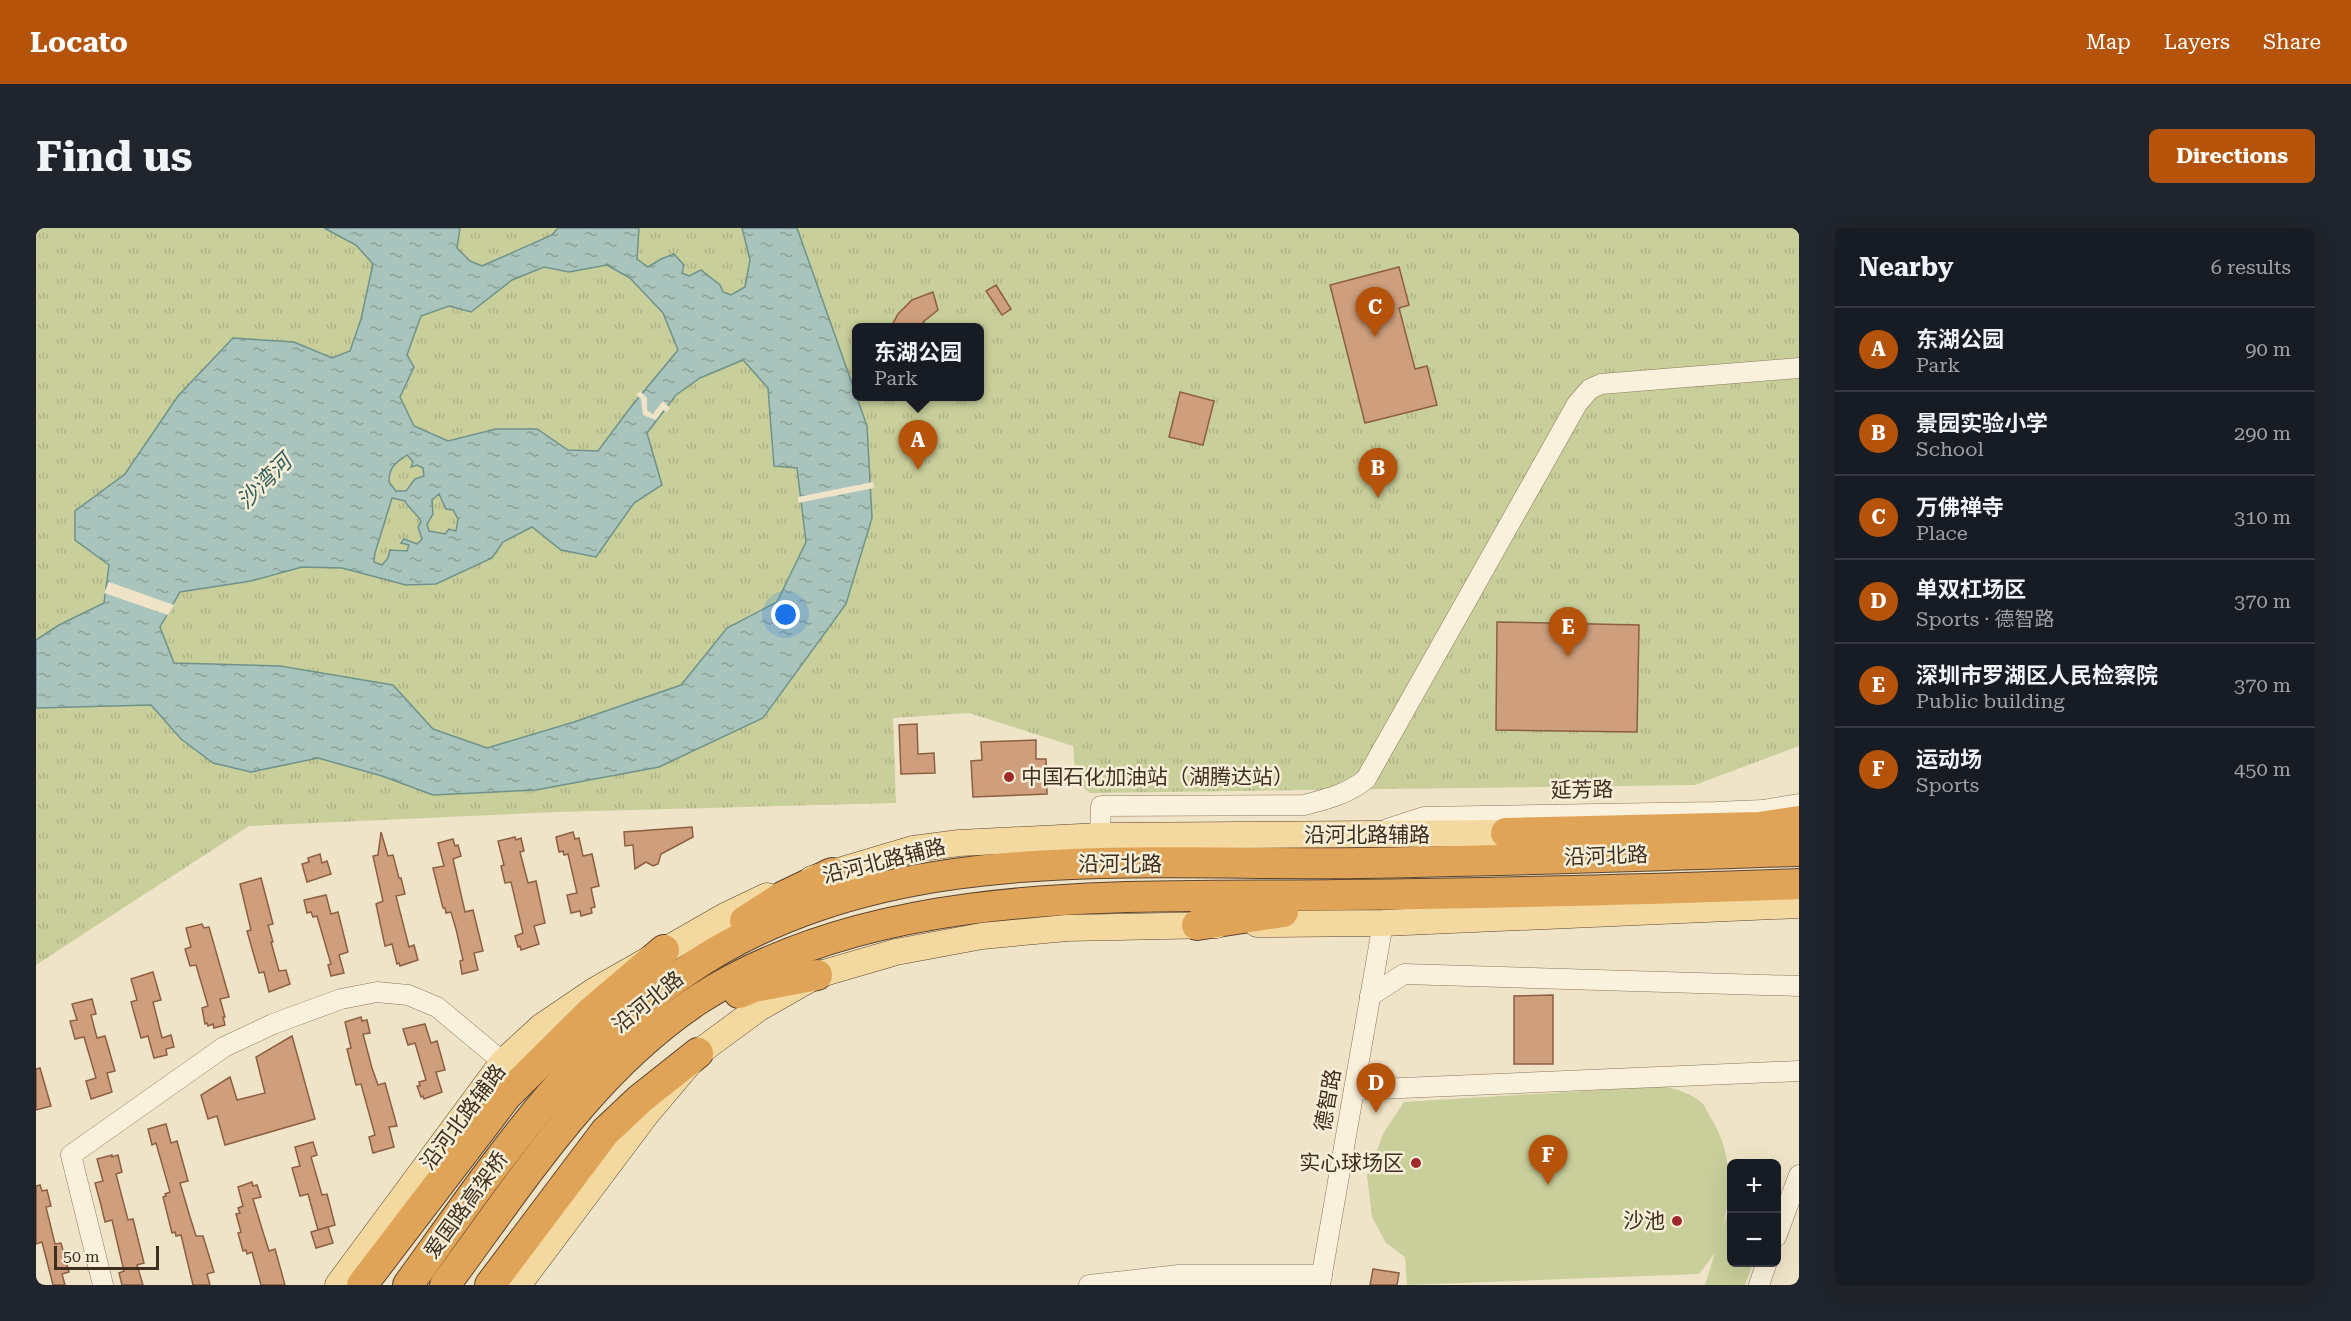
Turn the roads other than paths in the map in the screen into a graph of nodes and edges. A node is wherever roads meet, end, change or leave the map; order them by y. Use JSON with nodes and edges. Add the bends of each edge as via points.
{"nodes":[{"id":1,"x":1799,"y":368,"type":"edge"},
{"id":2,"x":1799,"y":804,"type":"edge"},
{"id":3,"x":1799,"y":821,"type":"edge"},
{"id":4,"x":1506,"y":833,"type":"junction"},
{"id":5,"x":1370,"y":835,"type":"junction"},
{"id":6,"x":1100,"y":836,"type":"junction"},
{"id":7,"x":1799,"y":840,"type":"edge"},
{"id":8,"x":1799,"y":851,"type":"edge"},
{"id":9,"x":1720,"y":853,"type":"junction"},
{"id":10,"x":1665,"y":855,"type":"junction"},
{"id":11,"x":832,"y":873,"type":"junction"},
{"id":12,"x":1799,"y":884,"type":"edge"},
{"id":13,"x":1799,"y":905,"type":"edge"},
{"id":14,"x":1729,"y":908,"type":"junction"},
{"id":15,"x":1385,"y":909,"type":"junction"},
{"id":16,"x":1799,"y":914,"type":"edge"},
{"id":17,"x":1197,"y":925,"type":"joint"},
{"id":18,"x":664,"y":950,"type":"junction"},
{"id":19,"x":817,"y":975,"type":"junction"},
{"id":20,"x":1799,"y":986,"type":"edge"},
{"id":21,"x":1370,"y":996,"type":"junction"},
{"id":22,"x":645,"y":1001,"type":"junction"},
{"id":23,"x":669,"y":1020,"type":"junction"},
{"id":24,"x":698,"y":1053,"type":"junction"},
{"id":25,"x":504,"y":1062,"type":"junction"},
{"id":26,"x":1799,"y":1071,"type":"edge"},
{"id":27,"x":1354,"y":1090,"type":"junction"},
{"id":28,"x":525,"y":1125,"type":"joint"},
{"id":29,"x":546,"y":1149,"type":"joint"},
{"id":30,"x":1799,"y":1175,"type":"edge"},
{"id":31,"x":1781,"y":1224,"type":"edge"},
{"id":32,"x":1766,"y":1267,"type":"edge"},
{"id":33,"x":1321,"y":1280,"type":"edge"},
{"id":34,"x":103,"y":1285,"type":"edge"},
{"id":35,"x":338,"y":1285,"type":"edge"},
{"id":36,"x":362,"y":1285,"type":"edge"},
{"id":37,"x":408,"y":1285,"type":"edge"},
{"id":38,"x":446,"y":1285,"type":"edge"},
{"id":39,"x":490,"y":1285,"type":"edge"},
{"id":40,"x":518,"y":1285,"type":"edge"},
{"id":41,"x":1089,"y":1285,"type":"edge"},
{"id":42,"x":1759,"y":1285,"type":"edge"}],
"edges":[{"from":1,"to":6,"type":"street","via":[[1601,384],[1590,389],[1577,404],[1366,779],[1354,789],[1304,805],[1101,806]]},
{"from":2,"to":5,"type":"street","name":"延芳路","via":[[1763,810],[1424,817]]},
{"from":3,"to":4,"type":"highway","via":[[1759,827]]},
{"from":4,"to":5,"type":"main road","name":"沿河北路辅路"},
{"from":4,"to":10,"type":"main road","name":"沿河北路辅路"},
{"from":5,"to":6,"type":"main road","name":"沿河北路辅路"},
{"from":6,"to":11,"type":"main road","name":"沿河北路辅路","via":[[934,846]]},
{"from":7,"to":9,"type":"main road"},
{"from":8,"to":9,"type":"highway","name":"沿河北路"},
{"from":9,"to":10,"type":"highway","name":"沿河北路"},
{"from":10,"to":22,"type":"highway","name":"沿河北路","via":[[1060,864],[965,871],[861,892],[774,924],[708,956]]},
{"from":11,"to":18,"type":"main road","name":"沿河北路辅路","via":[[758,899]]},
{"from":11,"to":22,"type":"highway","via":[[784,896],[717,939],[684,963]]},
{"from":12,"to":15,"type":"highway","name":"沿河北路"},
{"from":13,"to":14,"type":"main road"},
{"from":14,"to":15,"type":"main road"},
{"from":14,"to":16,"type":"main road"},
{"from":15,"to":17,"type":"highway"},
{"from":15,"to":21,"type":"street","name":"德智路"},
{"from":15,"to":23,"type":"highway","name":"沿河北路","via":[[1066,899],[992,906],[884,923],[790,953],[720,987]]},
{"from":17,"to":19,"type":"main road","via":[[1067,928],[982,936],[896,952]]},
{"from":18,"to":25,"type":"main road","name":"沿河北路辅路","via":[[541,1028]]},
{"from":18,"to":36,"type":"highway","via":[[590,1013],[507,1095]]},
{"from":19,"to":23,"type":"highway","via":[[754,987]]},
{"from":19,"to":24,"type":"main road","via":[[759,1008]]},
{"from":20,"to":21,"type":"street","via":[[1404,974]]},
{"from":21,"to":27,"type":"street","name":"德智路"},
{"from":22,"to":28,"type":"highway","name":"沿河北路","via":[[587,1053]]},
{"from":23,"to":29,"type":"highway","name":"沿河北路","via":[[594,1089]]},
{"from":24,"to":39,"type":"highway","via":[[605,1132]]},
{"from":24,"to":40,"type":"main road","via":[[648,1112]]},
{"from":25,"to":34,"type":"street","via":[[437,1007],[408,995],[377,992],[341,999],[273,1023],[224,1047],[71,1155]]},
{"from":25,"to":35,"type":"main road","name":"沿河北路辅路"},
{"from":26,"to":27,"type":"street"},
{"from":27,"to":33,"type":"street","name":"德智路"},
{"from":28,"to":37,"type":"highway","name":"爱国路高架桥"},
{"from":29,"to":38,"type":"highway","name":"爱国路高架桥"},
{"from":30,"to":31,"type":"street"},
{"from":32,"to":42,"type":"street"},
{"from":33,"to":41,"type":"street","via":[[1179,1275]]}]}
